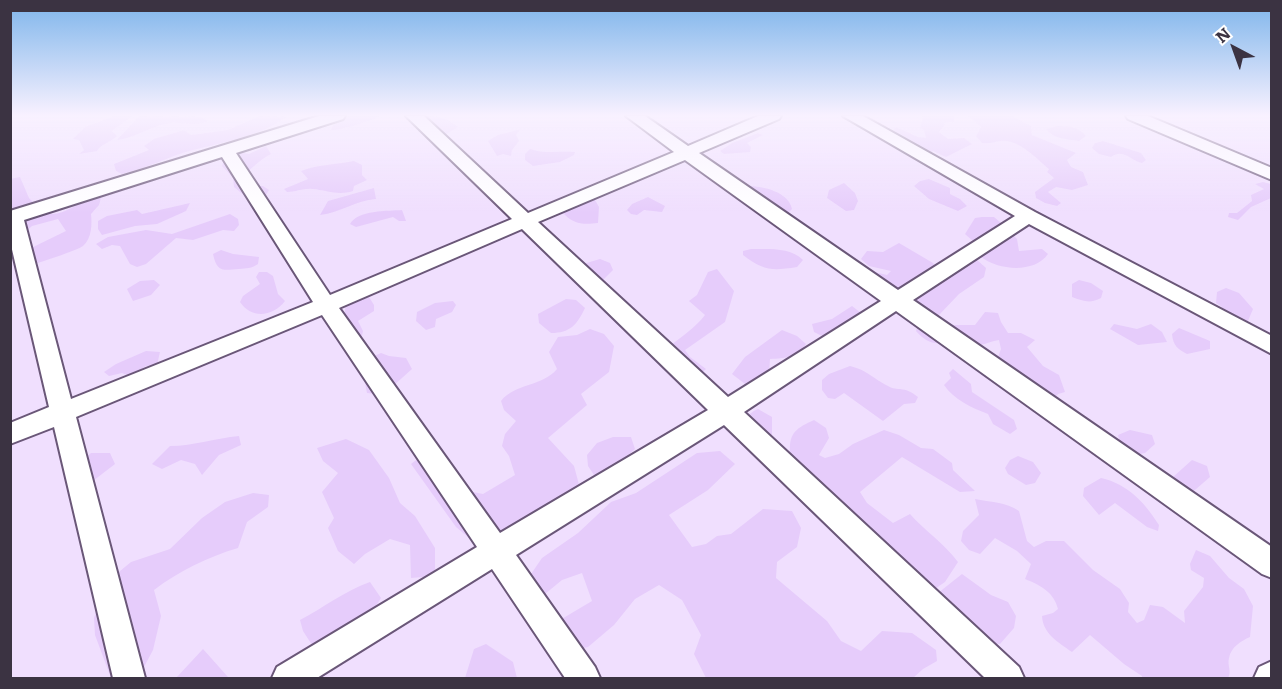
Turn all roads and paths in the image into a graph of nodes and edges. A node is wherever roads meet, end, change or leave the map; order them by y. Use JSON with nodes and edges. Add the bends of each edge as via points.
{"nodes":[{"id":1,"x":238,"y":148,"type":"edge"},
{"id":2,"x":448,"y":148,"type":"edge"},
{"id":3,"x":678,"y":148,"type":"edge"},
{"id":4,"x":699,"y":148,"type":"edge"},
{"id":5,"x":908,"y":148,"type":"edge"},
{"id":6,"x":1209,"y":148,"type":"edge"},
{"id":7,"x":227,"y":152,"type":"junction"},
{"id":8,"x":686,"y":154,"type":"junction"},
{"id":9,"x":1272,"y":175,"type":"edge"},
{"id":10,"x":1028,"y":216,"type":"junction"},
{"id":11,"x":12,"y":217,"type":"edge"},
{"id":12,"x":524,"y":221,"type":"junction"},
{"id":13,"x":898,"y":301,"type":"junction"},
{"id":14,"x":326,"y":305,"type":"junction"},
{"id":15,"x":1272,"y":346,"type":"edge"},
{"id":16,"x":726,"y":411,"type":"junction"},
{"id":17,"x":63,"y":413,"type":"junction"},
{"id":18,"x":10,"y":434,"type":"edge"},
{"id":19,"x":495,"y":551,"type":"junction"},
{"id":20,"x":1272,"y":564,"type":"edge"},
{"id":21,"x":129,"y":678,"type":"edge"},
{"id":22,"x":288,"y":678,"type":"edge"},
{"id":23,"x":584,"y":678,"type":"edge"},
{"id":24,"x":1008,"y":678,"type":"edge"}],
"edges":[{"from":1,"to":7,"type":"street"},
{"from":2,"to":12,"type":"street"},
{"from":3,"to":8,"type":"street"},
{"from":4,"to":8,"type":"street"},
{"from":5,"to":10,"type":"street"},
{"from":6,"to":9,"type":"street"},
{"from":7,"to":11,"type":"street"},
{"from":7,"to":14,"type":"street"},
{"from":8,"to":12,"type":"street"},
{"from":8,"to":13,"type":"street"},
{"from":10,"to":13,"type":"street"},
{"from":10,"to":15,"type":"street"},
{"from":11,"to":17,"type":"street"},
{"from":12,"to":14,"type":"street"},
{"from":12,"to":16,"type":"street"},
{"from":13,"to":16,"type":"street"},
{"from":13,"to":20,"type":"street"},
{"from":14,"to":17,"type":"street"},
{"from":14,"to":19,"type":"street"},
{"from":16,"to":19,"type":"street"},
{"from":16,"to":24,"type":"street"},
{"from":17,"to":18,"type":"street"},
{"from":17,"to":21,"type":"street"},
{"from":19,"to":22,"type":"street"},
{"from":19,"to":23,"type":"street"}]}
